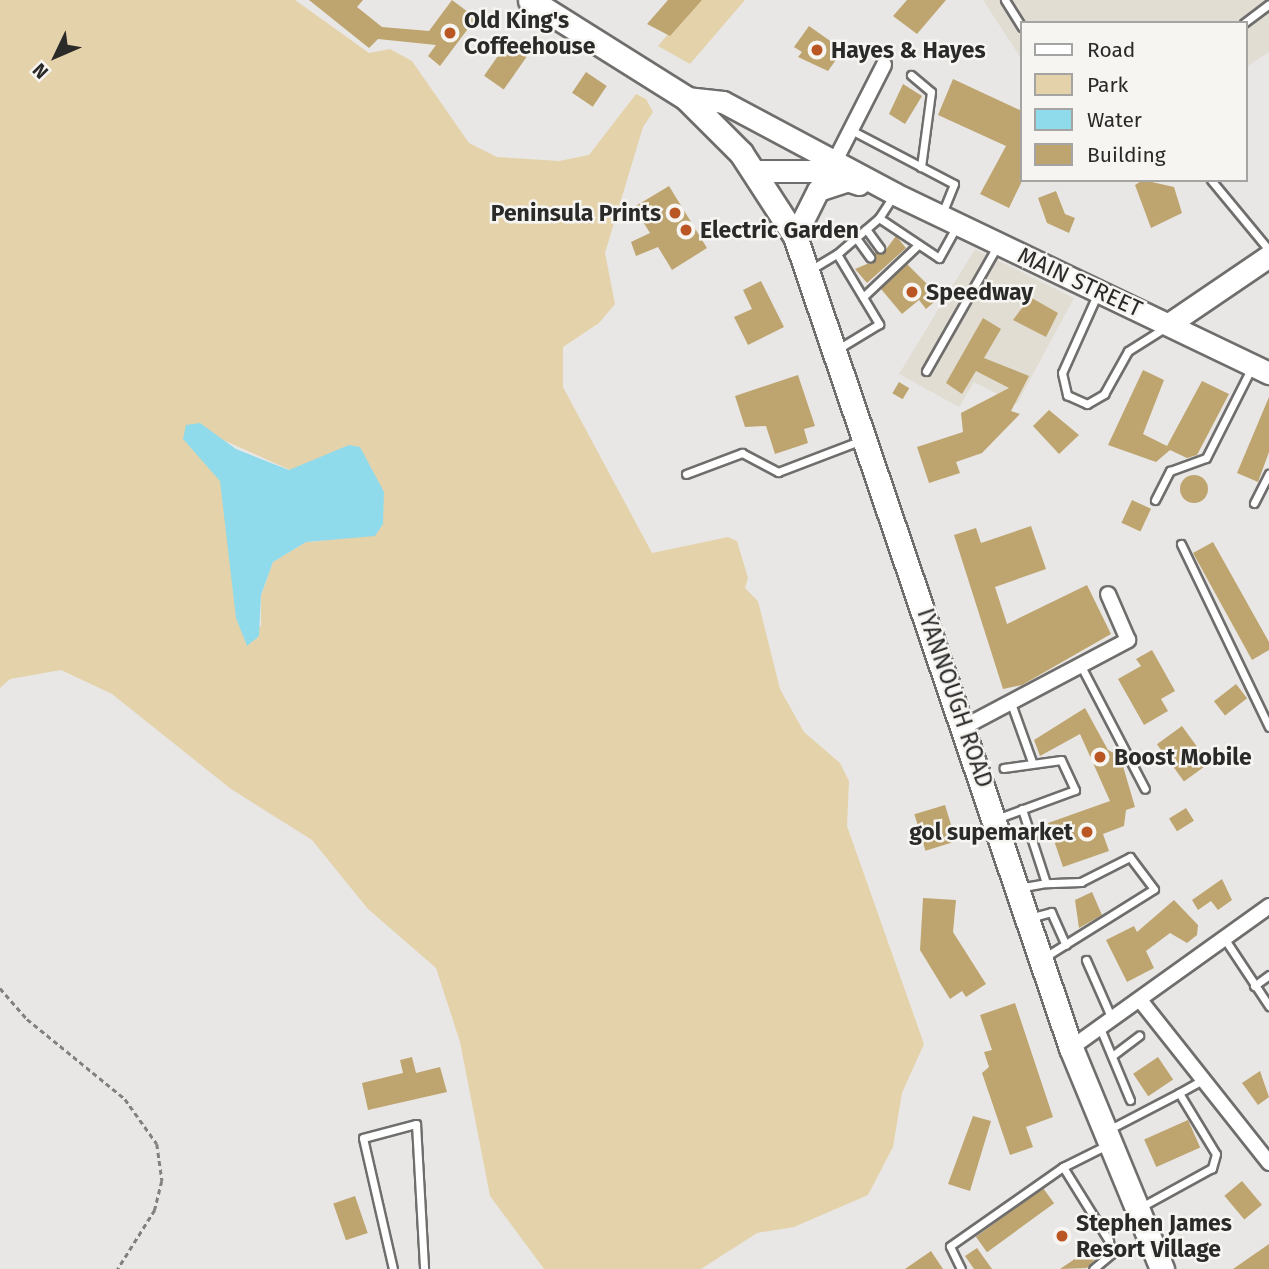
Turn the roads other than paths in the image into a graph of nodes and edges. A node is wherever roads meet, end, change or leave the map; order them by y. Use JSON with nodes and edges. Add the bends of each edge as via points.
{"nodes":[{"id":1,"x":530,"y":0,"type":"edge"},
{"id":2,"x":1005,"y":0,"type":"edge"},
{"id":3,"x":1269,"y":4,"type":"edge"},
{"id":4,"x":1247,"y":21,"type":"edge"},
{"id":5,"x":1020,"y":24,"type":"edge"},
{"id":6,"x":884,"y":65,"type":"dead end"},
{"id":7,"x":911,"y":75,"type":"dead end"},
{"id":8,"x":685,"y":98,"type":"junction"},
{"id":9,"x":851,"y":130,"type":"junction"},
{"id":10,"x":835,"y":161,"type":"junction"},
{"id":11,"x":921,"y":167,"type":"junction"},
{"id":12,"x":754,"y":171,"type":"junction"},
{"id":13,"x":846,"y":181,"type":"junction"},
{"id":14,"x":1212,"y":182,"type":"edge"},
{"id":15,"x":893,"y":193,"type":"junction"},
{"id":16,"x":879,"y":218,"type":"junction"},
{"id":17,"x":949,"y":220,"type":"junction"},
{"id":18,"x":866,"y":229,"type":"junction"},
{"id":19,"x":795,"y":236,"type":"junction"},
{"id":20,"x":856,"y":238,"type":"junction"},
{"id":21,"x":999,"y":244,"type":"junction"},
{"id":22,"x":918,"y":245,"type":"junction"},
{"id":23,"x":880,"y":248,"type":"dead end"},
{"id":24,"x":837,"y":254,"type":"junction"},
{"id":25,"x":870,"y":257,"type":"dead end"},
{"id":26,"x":1267,"y":261,"type":"edge"},
{"id":27,"x":809,"y":271,"type":"junction"},
{"id":28,"x":1100,"y":289,"type":"junction"},
{"id":29,"x":863,"y":297,"type":"junction"},
{"id":30,"x":1170,"y":324,"type":"junction"},
{"id":31,"x":836,"y":350,"type":"junction"},
{"id":32,"x":1261,"y":369,"type":"edge"},
{"id":33,"x":926,"y":371,"type":"dead end"},
{"id":34,"x":866,"y":438,"type":"junction"},
{"id":35,"x":686,"y":474,"type":"dead end"},
{"id":36,"x":1269,"y":474,"type":"edge"},
{"id":37,"x":1156,"y":500,"type":"dead end"},
{"id":38,"x":1254,"y":503,"type":"dead end"},
{"id":39,"x":1181,"y":544,"type":"dead end"},
{"id":40,"x":1108,"y":594,"type":"dead end"},
{"id":41,"x":1082,"y":668,"type":"junction"},
{"id":42,"x":1012,"y":706,"type":"junction"},
{"id":43,"x":964,"y":727,"type":"junction"},
{"id":44,"x":1269,"y":727,"type":"edge"},
{"id":45,"x":1032,"y":762,"type":"junction"},
{"id":46,"x":1004,"y":768,"type":"dead end"},
{"id":47,"x":1145,"y":789,"type":"dead end"},
{"id":48,"x":1022,"y":809,"type":"junction"},
{"id":49,"x":996,"y":819,"type":"junction"},
{"id":50,"x":1046,"y":883,"type":"junction"},
{"id":51,"x":1018,"y":888,"type":"junction"},
{"id":52,"x":1269,"y":906,"type":"edge"},
{"id":53,"x":1028,"y":918,"type":"junction"},
{"id":54,"x":1224,"y":939,"type":"junction"},
{"id":55,"x":1066,"y":945,"type":"junction"},
{"id":56,"x":1042,"y":959,"type":"junction"},
{"id":57,"x":1086,"y":960,"type":"dead end"},
{"id":58,"x":1269,"y":975,"type":"edge"},
{"id":59,"x":1254,"y":986,"type":"junction"},
{"id":60,"x":1140,"y":1000,"type":"junction"},
{"id":61,"x":1269,"y":1006,"type":"edge"},
{"id":62,"x":1106,"y":1024,"type":"junction"},
{"id":63,"x":1139,"y":1036,"type":"dead end"},
{"id":64,"x":1071,"y":1048,"type":"junction"},
{"id":65,"x":1112,"y":1056,"type":"junction"},
{"id":66,"x":1201,"y":1081,"type":"junction"},
{"id":67,"x":1179,"y":1093,"type":"junction"},
{"id":68,"x":1130,"y":1100,"type":"dead end"},
{"id":69,"x":1109,"y":1138,"type":"junction"},
{"id":70,"x":1269,"y":1163,"type":"edge"},
{"id":71,"x":1063,"y":1167,"type":"junction"},
{"id":72,"x":1138,"y":1209,"type":"junction"},
{"id":73,"x":393,"y":1269,"type":"edge"},
{"id":74,"x":424,"y":1269,"type":"edge"},
{"id":75,"x":961,"y":1269,"type":"edge"},
{"id":76,"x":1093,"y":1269,"type":"edge"},
{"id":77,"x":1162,"y":1269,"type":"edge"}],
"edges":[{"from":1,"to":8,"type":"main road","name":"MAIN STREET"},
{"from":2,"to":5,"type":"lane"},
{"from":3,"to":4,"type":"lane"},
{"from":6,"to":9,"type":"street"},
{"from":7,"to":11,"type":"lane","via":[[931,92]]},
{"from":8,"to":10,"type":"main road","name":"MAIN STREET","via":[[723,102]]},
{"from":8,"to":12,"type":"main road","name":"MAIN STREET"},
{"from":9,"to":10,"type":"street"},
{"from":9,"to":11,"type":"lane"},
{"from":10,"to":15,"type":"main road","name":"MAIN STREET"},
{"from":11,"to":17,"type":"lane","via":[[954,184]]},
{"from":12,"to":13,"type":"main road","name":"MAIN STREET","via":[[819,171]]},
{"from":12,"to":19,"type":"main road","name":"IYANNOUGH ROAD"},
{"from":13,"to":15,"type":"main road","name":"MAIN STREET"},
{"from":13,"to":19,"type":"main road","via":[[818,190]]},
{"from":14,"to":26,"type":"lane"},
{"from":15,"to":16,"type":"lane"},
{"from":15,"to":17,"type":"main road","name":"MAIN STREET"},
{"from":16,"to":18,"type":"lane"},
{"from":16,"to":22,"type":"lane"},
{"from":17,"to":21,"type":"main road","name":"MAIN STREET"},
{"from":17,"to":22,"type":"lane","via":[[939,258]]},
{"from":18,"to":20,"type":"lane"},
{"from":18,"to":23,"type":"lane"},
{"from":19,"to":27,"type":"main road","name":"IYANNOUGH ROAD"},
{"from":20,"to":24,"type":"lane"},
{"from":20,"to":25,"type":"lane"},
{"from":21,"to":28,"type":"main road","name":"MAIN STREET"},
{"from":21,"to":33,"type":"lane"},
{"from":22,"to":29,"type":"lane","via":[[882,274]]},
{"from":24,"to":27,"type":"lane"},
{"from":24,"to":29,"type":"lane"},
{"from":26,"to":30,"type":"main road"},
{"from":27,"to":31,"type":"main road","name":"IYANNOUGH ROAD"},
{"from":28,"to":30,"type":"main road","name":"MAIN STREET"},
{"from":28,"to":30,"type":"lane","via":[[1062,373],[1067,395],[1095,404],[1128,351]]},
{"from":29,"to":31,"type":"lane","via":[[879,324]]},
{"from":30,"to":32,"type":"main road","name":"MAIN STREET"},
{"from":31,"to":34,"type":"main road","name":"IYANNOUGH ROAD"},
{"from":32,"to":37,"type":"lane","via":[[1206,458],[1170,471]]},
{"from":34,"to":35,"type":"lane","via":[[778,472],[742,453]]},
{"from":34,"to":43,"type":"main road","name":"IYANNOUGH ROAD"},
{"from":36,"to":38,"type":"lane"},
{"from":39,"to":44,"type":"lane"},
{"from":40,"to":41,"type":"street","via":[[1128,640]]},
{"from":41,"to":42,"type":"street"},
{"from":41,"to":47,"type":"lane"},
{"from":42,"to":43,"type":"street"},
{"from":42,"to":45,"type":"lane"},
{"from":43,"to":49,"type":"main road","name":"IYANNOUGH ROAD"},
{"from":45,"to":46,"type":"lane"},
{"from":45,"to":48,"type":"lane","via":[[1061,760],[1075,790]]},
{"from":48,"to":49,"type":"lane"},
{"from":48,"to":50,"type":"lane"},
{"from":49,"to":51,"type":"main road","name":"IYANNOUGH ROAD"},
{"from":50,"to":51,"type":"lane"},
{"from":50,"to":55,"type":"lane","via":[[1081,882],[1130,857],[1154,889]]},
{"from":51,"to":53,"type":"main road","name":"IYANNOUGH ROAD"},
{"from":52,"to":54,"type":"street"},
{"from":53,"to":55,"type":"lane","via":[[1051,912]]},
{"from":53,"to":56,"type":"main road","name":"IYANNOUGH ROAD"},
{"from":54,"to":59,"type":"lane"},
{"from":54,"to":60,"type":"street"},
{"from":55,"to":56,"type":"lane"},
{"from":56,"to":64,"type":"main road","name":"IYANNOUGH ROAD"},
{"from":57,"to":62,"type":"lane"},
{"from":58,"to":59,"type":"lane"},
{"from":59,"to":61,"type":"lane"},
{"from":60,"to":62,"type":"street"},
{"from":60,"to":66,"type":"street"},
{"from":62,"to":64,"type":"street"},
{"from":62,"to":65,"type":"lane"},
{"from":63,"to":65,"type":"lane"},
{"from":64,"to":69,"type":"main road","name":"IYANNOUGH ROAD"},
{"from":65,"to":68,"type":"lane"},
{"from":66,"to":67,"type":"lane"},
{"from":66,"to":70,"type":"street"},
{"from":67,"to":69,"type":"lane"},
{"from":67,"to":72,"type":"lane","via":[[1216,1162]]},
{"from":69,"to":71,"type":"lane"},
{"from":69,"to":72,"type":"main road","name":"IYANNOUGH ROAD"},
{"from":71,"to":75,"type":"lane","via":[[950,1246]]},
{"from":71,"to":76,"type":"lane","via":[[1109,1241],[1111,1254]]},
{"from":72,"to":77,"type":"main road","name":"IYANNOUGH ROAD"},
{"from":73,"to":74,"type":"lane","via":[[363,1138],[416,1124]]}]}
